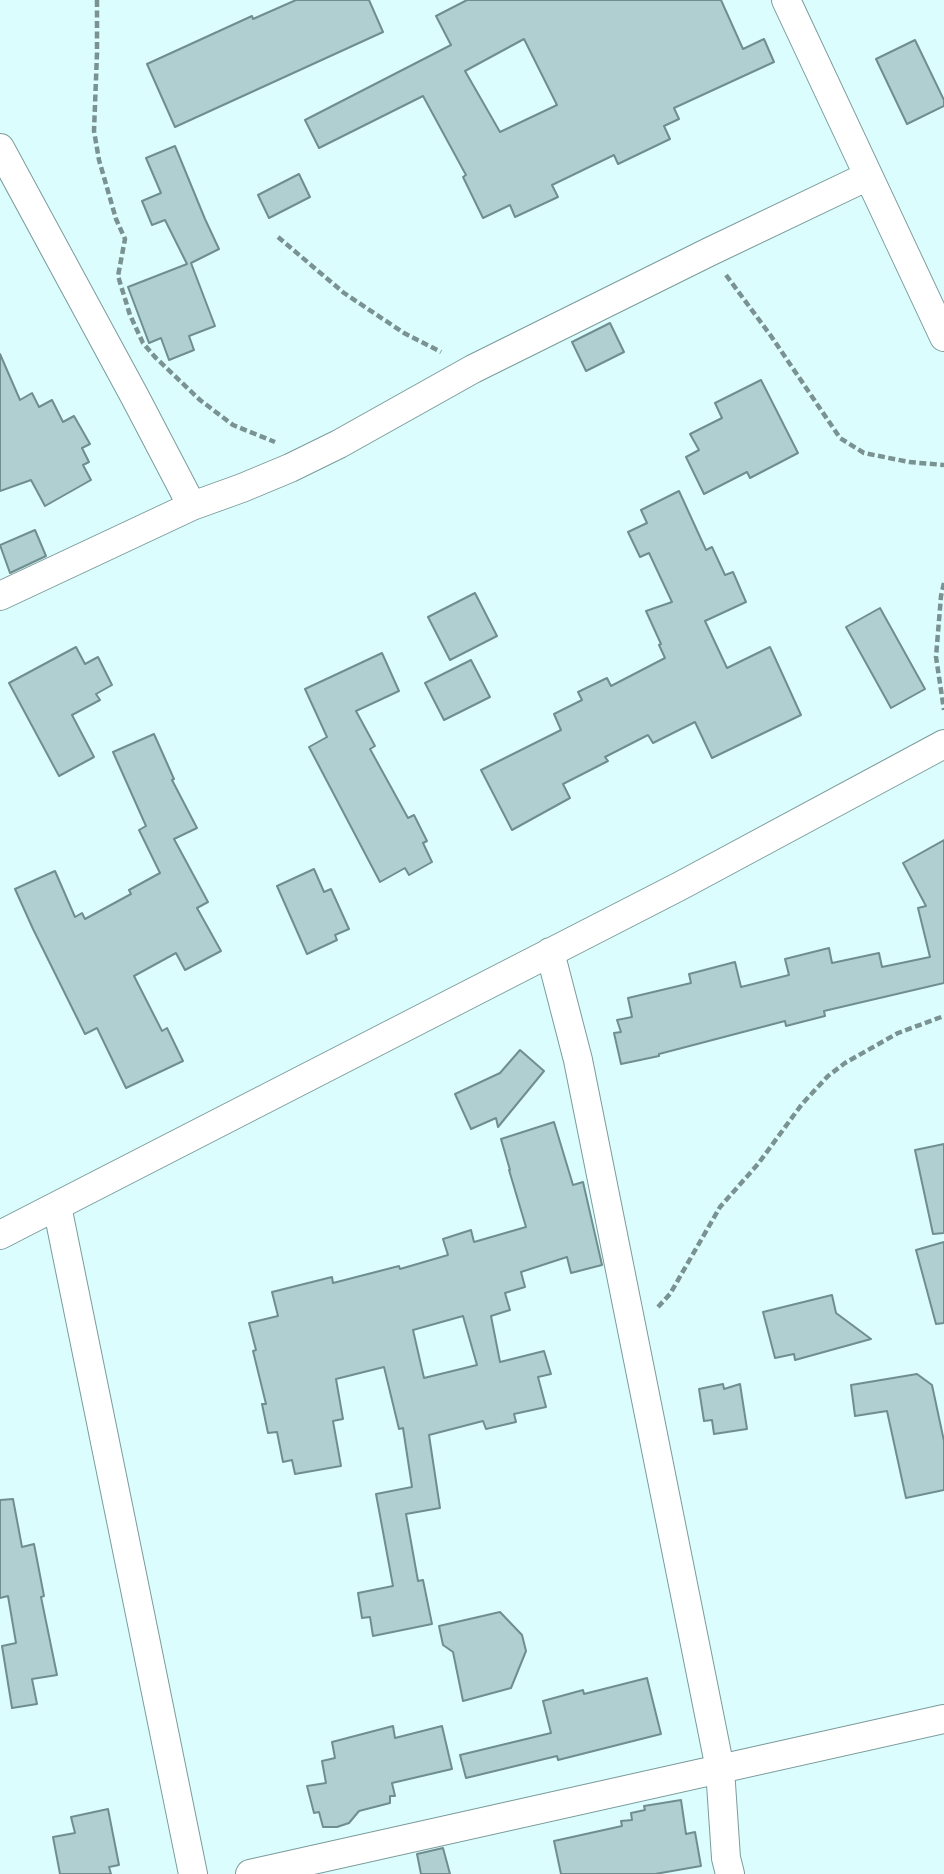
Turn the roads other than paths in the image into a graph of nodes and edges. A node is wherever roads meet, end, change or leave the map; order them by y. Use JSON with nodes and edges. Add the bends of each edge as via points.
{"nodes":[{"id":1,"x":786,"y":0,"type":"edge"},
{"id":2,"x":0,"y":148,"type":"edge"},
{"id":3,"x":868,"y":176,"type":"junction"},
{"id":4,"x":944,"y":337,"type":"edge"},
{"id":5,"x":192,"y":506,"type":"junction"},
{"id":6,"x":0,"y":596,"type":"edge"},
{"id":7,"x":944,"y":744,"type":"edge"},
{"id":8,"x":550,"y":952,"type":"junction"},
{"id":9,"x":57,"y":1206,"type":"junction"},
{"id":10,"x":0,"y":1235,"type":"edge"},
{"id":11,"x":944,"y":1719,"type":"edge"},
{"id":12,"x":720,"y":1769,"type":"junction"},
{"id":13,"x":193,"y":1874,"type":"edge"},
{"id":14,"x":250,"y":1874,"type":"edge"},
{"id":15,"x":730,"y":1874,"type":"edge"}],
"edges":[{"from":1,"to":3,"type":"street"},
{"from":2,"to":5,"type":"street"},
{"from":3,"to":4,"type":"street"},
{"from":3,"to":5,"type":"street","via":[[473,369],[295,466]]},
{"from":5,"to":6,"type":"street"},
{"from":7,"to":8,"type":"street"},
{"from":8,"to":9,"type":"street"},
{"from":8,"to":12,"type":"street","via":[[578,1060]]},
{"from":9,"to":10,"type":"street"},
{"from":9,"to":13,"type":"street"},
{"from":11,"to":12,"type":"street"},
{"from":12,"to":14,"type":"street"},
{"from":12,"to":15,"type":"street"}]}
